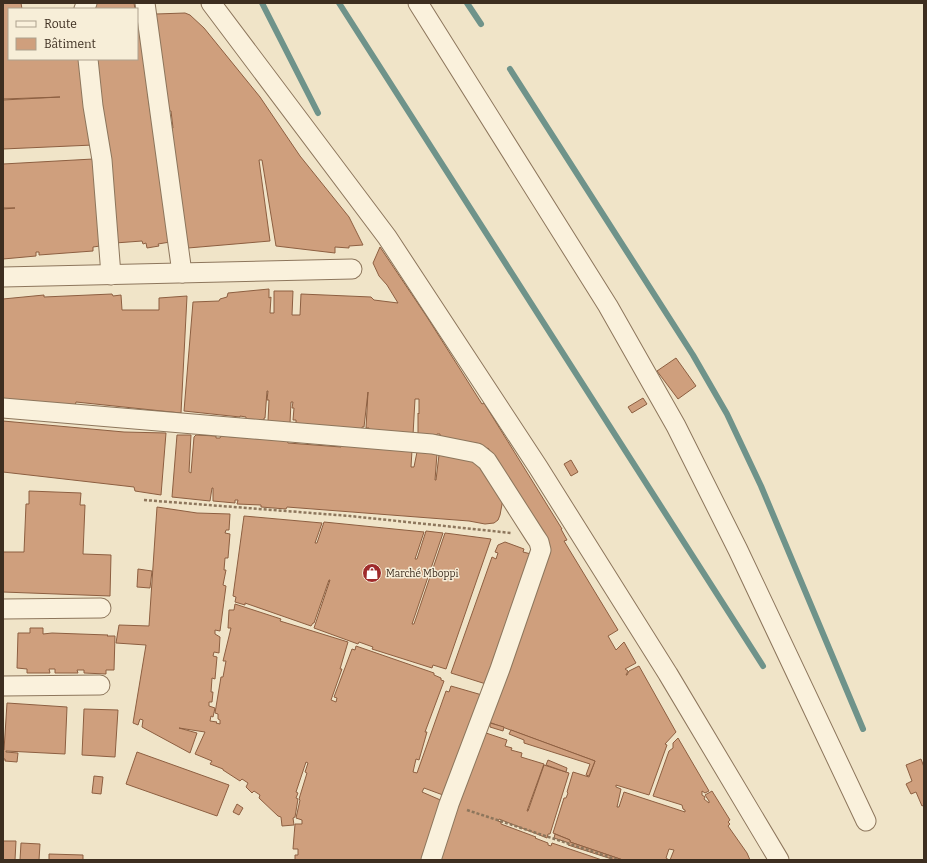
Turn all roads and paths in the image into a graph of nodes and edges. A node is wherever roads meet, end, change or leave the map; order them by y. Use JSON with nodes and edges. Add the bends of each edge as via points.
{"nodes":[{"id":1,"x":146,"y":3,"type":"edge"},
{"id":2,"x":211,"y":3,"type":"edge"},
{"id":3,"x":418,"y":3,"type":"edge"},
{"id":4,"x":88,"y":60,"type":"edge"},
{"id":5,"x":352,"y":269,"type":"dead end"},
{"id":6,"x":182,"y":273,"type":"junction"},
{"id":7,"x":111,"y":275,"type":"junction"},
{"id":8,"x":3,"y":277,"type":"edge"},
{"id":9,"x":3,"y":408,"type":"edge"},
{"id":10,"x":144,"y":500,"type":"dead end"},
{"id":11,"x":535,"y":536,"type":"junction"},
{"id":12,"x":102,"y":608,"type":"dead end"},
{"id":13,"x":3,"y":609,"type":"edge"},
{"id":14,"x":100,"y":685,"type":"dead end"},
{"id":15,"x":3,"y":686,"type":"edge"},
{"id":16,"x":449,"y":804,"type":"junction"},
{"id":17,"x":866,"y":821,"type":"dead end"},
{"id":18,"x":430,"y":860,"type":"edge"},
{"id":19,"x":618,"y":860,"type":"edge"},
{"id":20,"x":779,"y":860,"type":"edge"}],
"edges":[{"from":1,"to":6,"type":"street"},
{"from":2,"to":20,"type":"street","via":[[387,238],[559,500],[668,674]]},
{"from":3,"to":17,"type":"street","via":[[608,306],[676,426],[738,550]]},
{"from":4,"to":7,"type":"street","via":[[102,160]]},
{"from":5,"to":6,"type":"street"},
{"from":6,"to":7,"type":"street"},
{"from":7,"to":8,"type":"street"},
{"from":9,"to":11,"type":"street","via":[[432,444],[477,453],[487,461]]},
{"from":10,"to":11,"type":"path","via":[[350,516]]},
{"from":11,"to":16,"type":"street","via":[[541,550]]},
{"from":12,"to":13,"type":"street"},
{"from":14,"to":15,"type":"street"},
{"from":16,"to":18,"type":"street"},
{"from":16,"to":19,"type":"path"}]}
